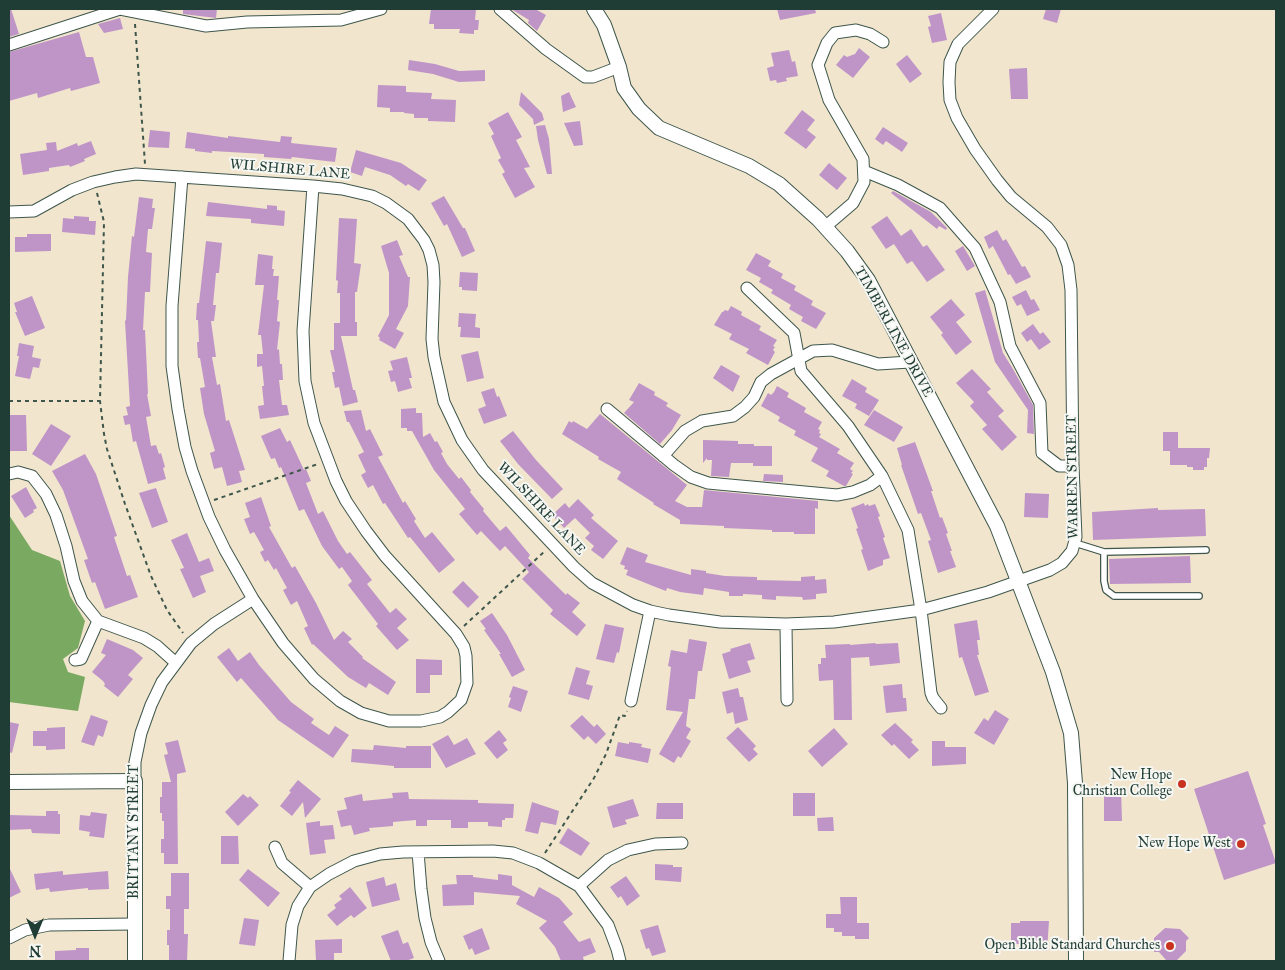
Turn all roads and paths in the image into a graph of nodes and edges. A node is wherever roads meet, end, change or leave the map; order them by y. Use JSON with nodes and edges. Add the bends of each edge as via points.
{"nodes":[{"id":1,"x":380,"y":9,"type":"edge"},
{"id":2,"x":500,"y":9,"type":"edge"},
{"id":3,"x":594,"y":9,"type":"edge"},
{"id":4,"x":993,"y":9,"type":"edge"},
{"id":5,"x":134,"y":11,"type":"junction"},
{"id":6,"x":883,"y":42,"type":"dead end"},
{"id":7,"x":9,"y":44,"type":"edge"},
{"id":8,"x":619,"y":68,"type":"junction"},
{"id":9,"x":864,"y":171,"type":"junction"},
{"id":10,"x":145,"y":174,"type":"junction"},
{"id":11,"x":182,"y":176,"type":"junction"},
{"id":12,"x":93,"y":182,"type":"junction"},
{"id":13,"x":313,"y":186,"type":"junction"},
{"id":14,"x":9,"y":212,"type":"edge"},
{"id":15,"x":825,"y":227,"type":"junction"},
{"id":16,"x":746,"y":288,"type":"dead end"},
{"id":17,"x":798,"y":360,"type":"junction"},
{"id":18,"x":910,"y":362,"type":"junction"},
{"id":19,"x":9,"y":401,"type":"edge"},
{"id":20,"x":100,"y":402,"type":"junction"},
{"id":21,"x":607,"y":409,"type":"dead end"},
{"id":22,"x":663,"y":456,"type":"junction"},
{"id":23,"x":327,"y":460,"type":"junction"},
{"id":24,"x":1073,"y":466,"type":"junction"},
{"id":25,"x":9,"y":474,"type":"edge"},
{"id":26,"x":882,"y":476,"type":"junction"},
{"id":27,"x":204,"y":504,"type":"junction"},
{"id":28,"x":1075,"y":543,"type":"junction"},
{"id":29,"x":552,"y":544,"type":"junction"},
{"id":30,"x":1206,"y":550,"type":"dead end"},
{"id":31,"x":1104,"y":552,"type":"junction"},
{"id":32,"x":1020,"y":581,"type":"junction"},
{"id":33,"x":1199,"y":596,"type":"dead end"},
{"id":34,"x":253,"y":599,"type":"junction"},
{"id":35,"x":650,"y":610,"type":"junction"},
{"id":36,"x":921,"y":610,"type":"junction"},
{"id":37,"x":98,"y":621,"type":"junction"},
{"id":38,"x":786,"y":624,"type":"junction"},
{"id":39,"x":456,"y":634,"type":"junction"},
{"id":40,"x":191,"y":643,"type":"junction"},
{"id":41,"x":75,"y":660,"type":"dead end"},
{"id":42,"x":176,"y":663,"type":"junction"},
{"id":43,"x":787,"y":700,"type":"dead end"},
{"id":44,"x":631,"y":702,"type":"joint"},
{"id":45,"x":941,"y":708,"type":"dead end"},
{"id":46,"x":135,"y":781,"type":"junction"},
{"id":47,"x":9,"y":782,"type":"edge"},
{"id":48,"x":682,"y":843,"type":"dead end"},
{"id":49,"x":275,"y":847,"type":"dead end"},
{"id":50,"x":418,"y":852,"type":"junction"},
{"id":51,"x":539,"y":863,"type":"junction"},
{"id":52,"x":579,"y":886,"type":"junction"},
{"id":53,"x":310,"y":887,"type":"junction"},
{"id":54,"x":135,"y":924,"type":"junction"},
{"id":55,"x":9,"y":938,"type":"edge"},
{"id":56,"x":135,"y":961,"type":"edge"},
{"id":57,"x":289,"y":961,"type":"edge"},
{"id":58,"x":439,"y":961,"type":"edge"},
{"id":59,"x":620,"y":961,"type":"edge"},
{"id":60,"x":1076,"y":961,"type":"edge"}],
"edges":[{"from":1,"to":5,"type":"street","via":[[341,20],[206,26]]},
{"from":2,"to":8,"type":"street","via":[[585,77]]},
{"from":3,"to":8,"type":"street","name":"TIMBERLINE DRIVE","via":[[604,25]]},
{"from":4,"to":24,"type":"street","name":"WARREN STREET","via":[[958,44],[950,62],[950,100],[957,118],[991,172],[1011,197],[1046,227],[1061,245],[1068,265]]},
{"from":5,"to":7,"type":"street","via":[[114,10]]},
{"from":5,"to":10,"type":"path"},
{"from":6,"to":9,"type":"street","via":[[856,30],[835,33],[818,65],[829,100],[863,159]]},
{"from":8,"to":15,"type":"street","name":"TIMBERLINE DRIVE","via":[[624,88],[659,128],[749,166],[779,184]]},
{"from":9,"to":15,"type":"street","via":[[864,182],[853,203]]},
{"from":9,"to":24,"type":"street","via":[[940,208],[975,248],[1000,302],[1010,346],[1040,403],[1042,453],[1059,466]]},
{"from":10,"to":11,"type":"street","name":"WILSHIRE LANE"},
{"from":10,"to":12,"type":"street","name":"WILSHIRE LANE"},
{"from":11,"to":13,"type":"street","name":"WILSHIRE LANE"},
{"from":11,"to":27,"type":"street","via":[[172,306],[172,366],[184,438]]},
{"from":12,"to":14,"type":"street","name":"WILSHIRE LANE","via":[[39,209]]},
{"from":12,"to":20,"type":"path","via":[[104,222]]},
{"from":13,"to":23,"type":"street","via":[[303,355],[308,400]]},
{"from":13,"to":29,"type":"street","name":"WILSHIRE LANE","via":[[372,196],[398,211],[420,234],[433,265],[434,357],[450,416],[483,470]]},
{"from":15,"to":18,"type":"street","name":"TIMBERLINE DRIVE","via":[[868,280]]},
{"from":16,"to":17,"type":"street","via":[[794,333]]},
{"from":17,"to":18,"type":"street","via":[[813,351],[832,350],[878,364]]},
{"from":17,"to":22,"type":"street","via":[[761,382],[750,402],[733,416],[702,421],[684,431]]},
{"from":17,"to":26,"type":"street","via":[[800,371],[848,426]]},
{"from":18,"to":32,"type":"street","name":"TIMBERLINE DRIVE","via":[[997,526]]},
{"from":19,"to":20,"type":"path"},
{"from":20,"to":40,"type":"path","via":[[107,449],[151,576],[167,610]]},
{"from":21,"to":22,"type":"street"},
{"from":22,"to":26,"type":"street","via":[[692,478],[724,485],[837,495],[870,485]]},
{"from":23,"to":27,"type":"path"},
{"from":23,"to":39,"type":"street","via":[[346,500],[366,531],[394,568]]},
{"from":24,"to":28,"type":"street","name":"WARREN STREET"},
{"from":25,"to":37,"type":"street","via":[[18,472],[32,476],[46,494],[56,515],[82,601]]},
{"from":26,"to":36,"type":"street","via":[[908,530]]},
{"from":27,"to":34,"type":"street"},
{"from":28,"to":31,"type":"lane"},
{"from":28,"to":32,"type":"street","name":"WARREN STREET","via":[[1062,563]]},
{"from":29,"to":35,"type":"street","name":"WILSHIRE LANE","via":[[592,583],[632,605]]},
{"from":29,"to":39,"type":"path"},
{"from":30,"to":31,"type":"lane"},
{"from":31,"to":33,"type":"lane","via":[[1106,590],[1114,596]]},
{"from":32,"to":36,"type":"street","name":"WILSHIRE LANE"},
{"from":32,"to":60,"type":"street","via":[[1071,733],[1076,783]]},
{"from":34,"to":39,"type":"street","via":[[283,643],[314,679],[351,708],[389,721],[430,720],[448,712],[461,700],[467,683],[467,665],[464,648]]},
{"from":34,"to":40,"type":"street","name":"BRITTANY STREET"},
{"from":35,"to":38,"type":"street","name":"WILSHIRE LANE","via":[[720,622]]},
{"from":35,"to":44,"type":"street"},
{"from":36,"to":38,"type":"street","name":"WILSHIRE LANE","via":[[861,620]]},
{"from":36,"to":45,"type":"street","via":[[933,698]]},
{"from":37,"to":41,"type":"street","via":[[81,659]]},
{"from":37,"to":42,"type":"street","via":[[150,641]]},
{"from":38,"to":43,"type":"street"},
{"from":40,"to":42,"type":"street","name":"BRITTANY STREET"},
{"from":42,"to":46,"type":"street","name":"BRITTANY STREET","via":[[162,682],[140,733]]},
{"from":44,"to":51,"type":"path","via":[[625,716],[620,714],[594,778]]},
{"from":46,"to":47,"type":"street"},
{"from":46,"to":54,"type":"street","name":"BRITTANY STREET"},
{"from":48,"to":52,"type":"street","via":[[628,850],[608,860]]},
{"from":49,"to":53,"type":"street","via":[[282,863]]},
{"from":50,"to":51,"type":"street","via":[[493,851],[513,853]]},
{"from":50,"to":53,"type":"street","via":[[380,854],[354,861]]},
{"from":50,"to":58,"type":"street","via":[[425,918]]},
{"from":51,"to":52,"type":"street"},
{"from":52,"to":59,"type":"street","via":[[608,925]]},
{"from":53,"to":57,"type":"street","via":[[292,924]]},
{"from":54,"to":55,"type":"street","via":[[49,924]]},
{"from":54,"to":56,"type":"street","name":"BRITTANY STREET"}]}
